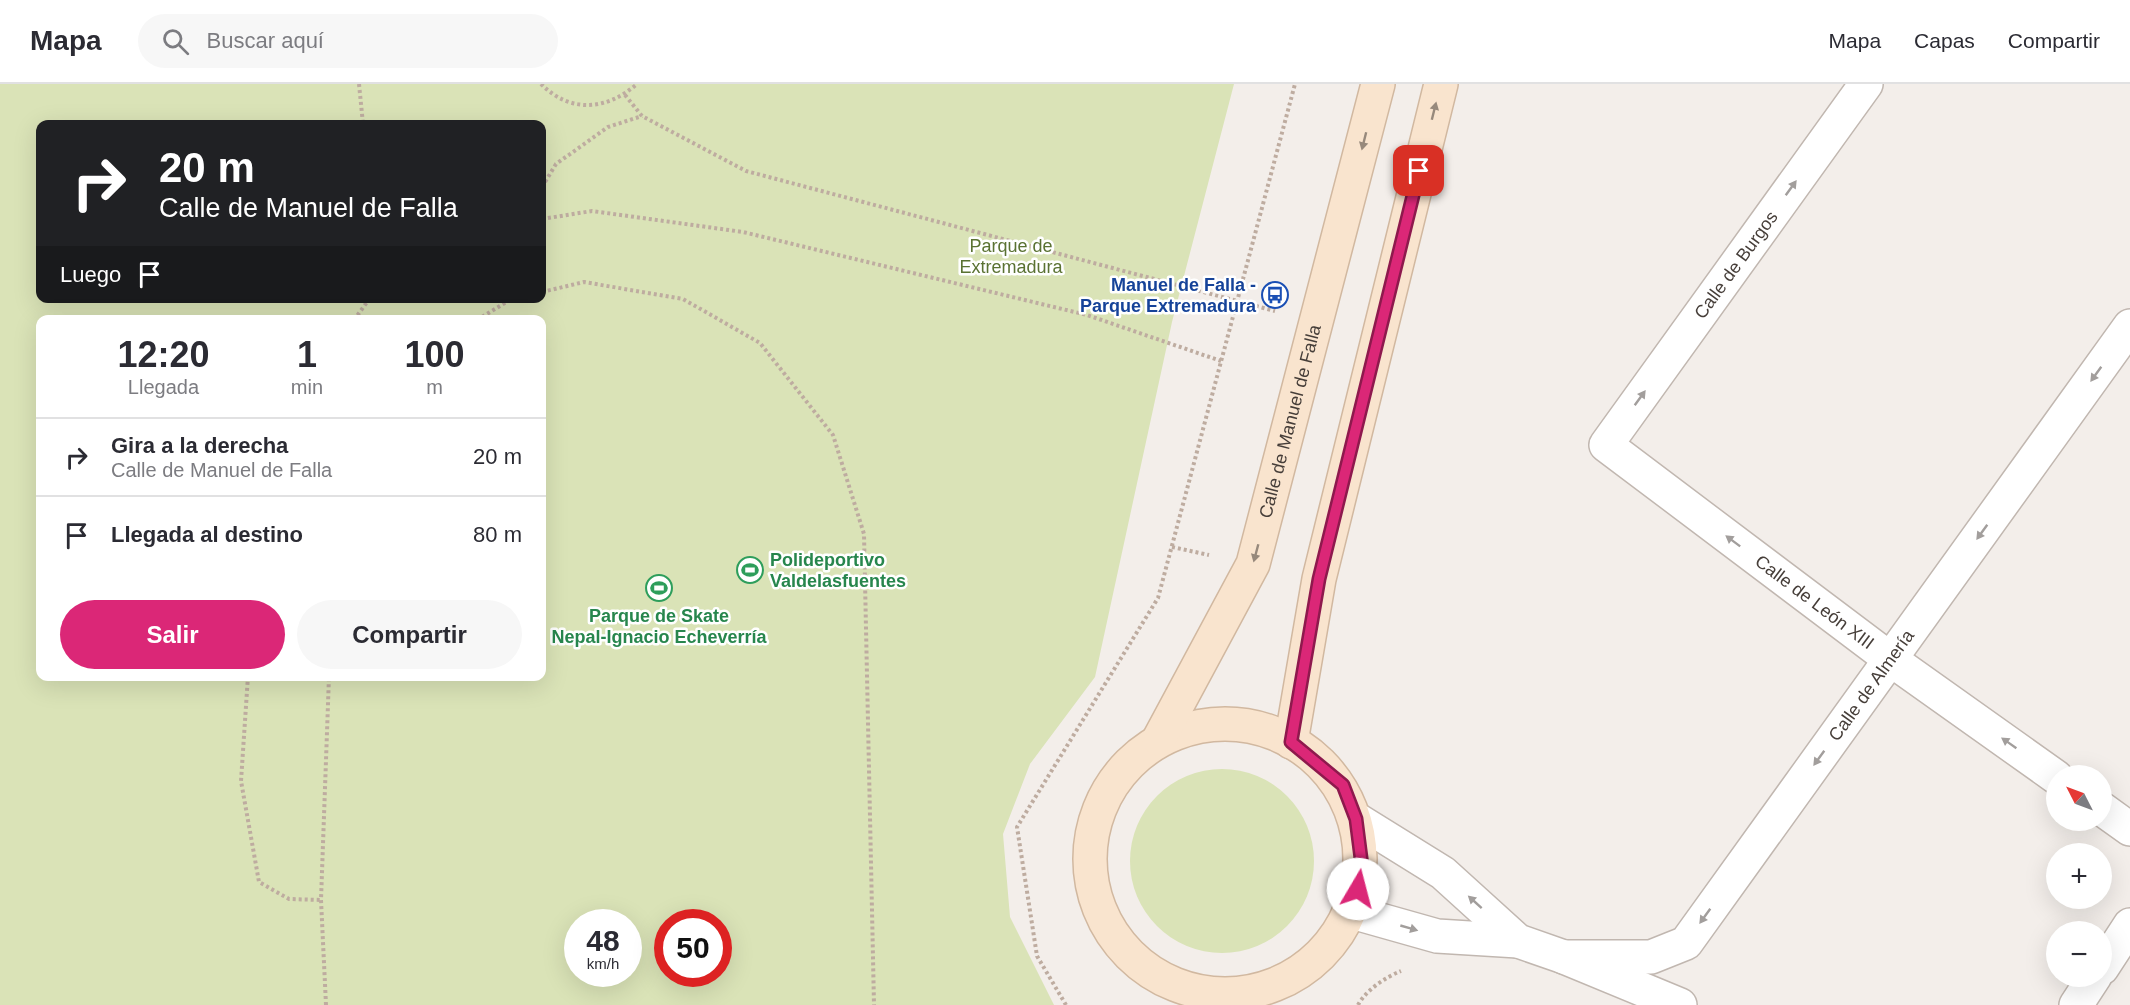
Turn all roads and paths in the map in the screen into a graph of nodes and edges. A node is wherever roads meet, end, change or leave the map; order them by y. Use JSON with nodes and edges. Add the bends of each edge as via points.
{"nodes":[{"id":1,"x":359,"y":84,"type":"edge"},
{"id":2,"x":541,"y":84,"type":"edge"},
{"id":3,"x":637,"y":84,"type":"edge"},
{"id":4,"x":1295,"y":84,"type":"edge"},
{"id":5,"x":1378,"y":84,"type":"edge"},
{"id":6,"x":1441,"y":84,"type":"edge"},
{"id":7,"x":1866,"y":84,"type":"edge"},
{"id":8,"x":625,"y":95,"type":"junction"},
{"id":9,"x":642,"y":116,"type":"junction"},
{"id":10,"x":363,"y":120,"type":"edge"},
{"id":11,"x":546,"y":180,"type":"edge"},
{"id":12,"x":546,"y":218,"type":"edge"},
{"id":13,"x":546,"y":291,"type":"edge"},
{"id":14,"x":1237,"y":301,"type":"junction"},
{"id":15,"x":505,"y":303,"type":"edge"},
{"id":16,"x":485,"y":315,"type":"edge"},
{"id":17,"x":1317,"y":322,"type":"junction"},
{"id":18,"x":2130,"y":326,"type":"edge"},
{"id":19,"x":1221,"y":361,"type":"junction"},
{"id":20,"x":1606,"y":445,"type":"joint"},
{"id":21,"x":1890,"y":660,"type":"junction"},
{"id":22,"x":248,"y":681,"type":"edge"},
{"id":23,"x":329,"y":681,"type":"edge"},
{"id":24,"x":1159,"y":739,"type":"junction"},
{"id":25,"x":1291,"y":742,"type":"junction"},
{"id":26,"x":2046,"y":770,"type":"edge"},
{"id":27,"x":2112,"y":816,"type":"edge"},
{"id":28,"x":1356,"y":819,"type":"junction"},
{"id":29,"x":2130,"y":829,"type":"edge"},
{"id":30,"x":321,"y":900,"type":"junction"},
{"id":31,"x":1352,"y":912,"type":"junction"},
{"id":32,"x":2130,"y":925,"type":"edge"},
{"id":33,"x":1518,"y":941,"type":"junction"},
{"id":34,"x":2112,"y":953,"type":"edge"},
{"id":35,"x":1564,"y":957,"type":"junction"},
{"id":36,"x":2088,"y":987,"type":"edge"},
{"id":37,"x":1286,"y":990,"type":"edge"},
{"id":38,"x":1175,"y":995,"type":"edge"},
{"id":39,"x":326,"y":1005,"type":"edge"},
{"id":40,"x":874,"y":1005,"type":"edge"},
{"id":41,"x":1066,"y":1005,"type":"edge"},
{"id":42,"x":1680,"y":1005,"type":"edge"},
{"id":43,"x":2076,"y":1005,"type":"edge"}],
"edges":[{"from":1,"to":10,"type":"path"},
{"from":2,"to":8,"type":"path","via":[[567,102],[586,106],[606,104]]},
{"from":3,"to":8,"type":"path"},
{"from":4,"to":14,"type":"path"},
{"from":5,"to":17,"type":"main road","name":"Calle de Manuel de Falla","one_way":true},
{"from":25,"to":6,"type":"main road","one_way":true,"via":[[1319,579]]},
{"from":20,"to":7,"type":"street","name":"Calle de Burgos","one_way":true},
{"from":8,"to":9,"type":"path"},
{"from":9,"to":11,"type":"path","via":[[608,127],[556,164]]},
{"from":9,"to":14,"type":"path","via":[[746,171]]},
{"from":12,"to":19,"type":"path","via":[[592,211],[743,232],[1087,315]]},
{"from":13,"to":40,"type":"path","via":[[584,282],[683,299],[760,343],[833,435],[864,534]]},
{"from":14,"to":17,"type":"path"},
{"from":14,"to":19,"type":"path"},
{"from":15,"to":16,"type":"path"},
{"from":17,"to":24,"type":"main road","name":"Calle de Manuel de Falla","one_way":true,"via":[[1253,564]]},
{"from":18,"to":21,"type":"street","name":"Calle de Almería","one_way":true},
{"from":19,"to":41,"type":"path","via":[[1158,598],[1017,827],[1038,956]]},
{"from":21,"to":20,"type":"street","name":"Calle de León XIII","one_way":true},
{"from":26,"to":21,"type":"street","name":"Calle de León XIII","one_way":true},
{"from":21,"to":35,"type":"street","name":"Calle de Almería","one_way":true,"via":[[1686,942],[1651,957]]},
{"from":22,"to":30,"type":"path","via":[[241,781],[259,882],[289,899]]},
{"from":23,"to":30,"type":"path"},
{"from":24,"to":25,"type":"main road","via":[[1214,725],[1259,729]]},
{"from":24,"to":38,"type":"main road","via":[[1122,769],[1098,814],[1093,824],[1089,871],[1095,902],[1117,944]]},
{"from":25,"to":28,"type":"main road","via":[[1343,785]]},
{"from":27,"to":29,"type":"street"},
{"from":28,"to":31,"type":"main road","via":[[1362,866]]},
{"from":33,"to":28,"type":"street","one_way":true,"via":[[1443,873]]},
{"from":30,"to":39,"type":"path"},
{"from":31,"to":33,"type":"street","one_way":true,"via":[[1437,936]]},
{"from":31,"to":37,"type":"main road","via":[[1326,948]]},
{"from":32,"to":34,"type":"street"},
{"from":33,"to":35,"type":"street"},
{"from":35,"to":42,"type":"street"},
{"from":36,"to":43,"type":"street"},
{"from":37,"to":38,"type":"main road","via":[[1263,988]]}]}
